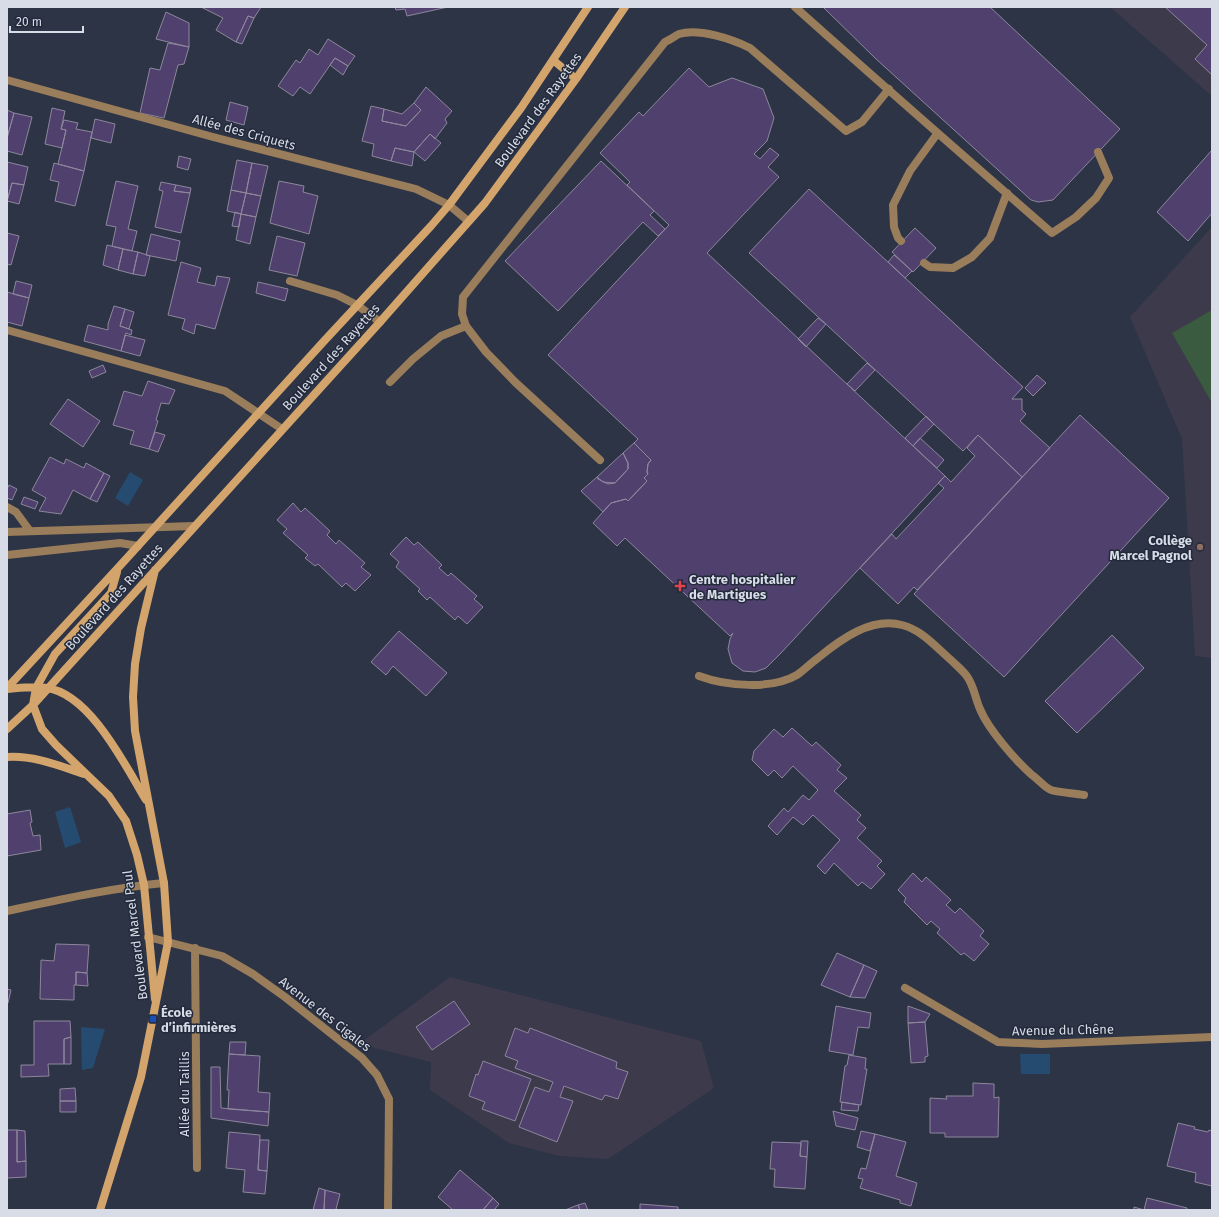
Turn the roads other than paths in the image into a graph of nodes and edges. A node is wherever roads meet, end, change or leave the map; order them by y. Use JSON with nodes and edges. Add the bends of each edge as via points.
{"nodes":[{"id":1,"x":588,"y":7,"type":"edge"},
{"id":2,"x":625,"y":7,"type":"edge"},
{"id":3,"x":795,"y":7,"type":"edge"},
{"id":4,"x":553,"y":60,"type":"junction"},
{"id":5,"x":576,"y":79,"type":"junction"},
{"id":6,"x":7,"y":80,"type":"edge"},
{"id":7,"x":889,"y":89,"type":"junction"},
{"id":8,"x":937,"y":134,"type":"junction"},
{"id":9,"x":1098,"y":152,"type":"dead end"},
{"id":10,"x":1007,"y":193,"type":"junction"},
{"id":11,"x":449,"y":205,"type":"junction"},
{"id":12,"x":468,"y":221,"type":"junction"},
{"id":13,"x":901,"y":241,"type":"dead end"},
{"id":14,"x":924,"y":263,"type":"dead end"},
{"id":15,"x":290,"y":281,"type":"dead end"},
{"id":16,"x":357,"y":305,"type":"junction"},
{"id":17,"x":380,"y":322,"type":"junction"},
{"id":18,"x":466,"y":326,"type":"junction"},
{"id":19,"x":7,"y":330,"type":"edge"},
{"id":20,"x":390,"y":382,"type":"dead end"},
{"id":21,"x":259,"y":413,"type":"junction"},
{"id":22,"x":282,"y":429,"type":"junction"},
{"id":23,"x":600,"y":460,"type":"dead end"},
{"id":24,"x":7,"y":507,"type":"edge"},
{"id":25,"x":194,"y":526,"type":"junction"},
{"id":26,"x":155,"y":528,"type":"junction"},
{"id":27,"x":30,"y":531,"type":"junction"},
{"id":28,"x":7,"y":532,"type":"edge"},
{"id":29,"x":138,"y":546,"type":"junction"},
{"id":30,"x":7,"y":555,"type":"edge"},
{"id":31,"x":117,"y":569,"type":"junction"},
{"id":32,"x":155,"y":569,"type":"junction"},
{"id":33,"x":699,"y":676,"type":"dead end"},
{"id":34,"x":7,"y":688,"type":"edge"},
{"id":35,"x":36,"y":688,"type":"junction"},
{"id":36,"x":48,"y":688,"type":"junction"},
{"id":37,"x":33,"y":705,"type":"junction"},
{"id":38,"x":7,"y":729,"type":"edge"},
{"id":39,"x":7,"y":757,"type":"edge"},
{"id":40,"x":87,"y":776,"type":"junction"},
{"id":41,"x":1084,"y":795,"type":"dead end"},
{"id":42,"x":148,"y":804,"type":"junction"},
{"id":43,"x":164,"y":883,"type":"junction"},
{"id":44,"x":144,"y":885,"type":"junction"},
{"id":45,"x":7,"y":911,"type":"edge"},
{"id":46,"x":148,"y":937,"type":"junction"},
{"id":47,"x":168,"y":942,"type":"junction"},
{"id":48,"x":195,"y":948,"type":"junction"},
{"id":49,"x":905,"y":988,"type":"dead end"},
{"id":50,"x":156,"y":1007,"type":"junction"},
{"id":51,"x":1212,"y":1037,"type":"edge"},
{"id":52,"x":196,"y":1168,"type":"dead end"},
{"id":53,"x":100,"y":1210,"type":"edge"},
{"id":54,"x":388,"y":1210,"type":"edge"}],
"edges":[{"from":1,"to":4,"type":"main road","name":"Boulevard des Rayettes"},
{"from":2,"to":5,"type":"main road","name":"Boulevard des Rayettes"},
{"from":3,"to":7,"type":"street"},
{"from":4,"to":5,"type":"main road"},
{"from":4,"to":11,"type":"main road","name":"Boulevard des Rayettes"},
{"from":5,"to":12,"type":"main road","name":"Boulevard des Rayettes","via":[[485,203]]},
{"from":6,"to":11,"type":"street","name":"Allée des Criquets","via":[[213,137],[416,189]]},
{"from":7,"to":8,"type":"street"},
{"from":7,"to":18,"type":"street","via":[[862,122],[846,130],[750,48],[735,40],[695,33],[679,34],[665,42],[463,297],[462,314]]},
{"from":8,"to":10,"type":"street"},
{"from":8,"to":13,"type":"street","via":[[910,171],[893,205],[894,227]]},
{"from":9,"to":10,"type":"street","via":[[1108,178],[1096,198],[1076,217],[1052,233]]},
{"from":10,"to":14,"type":"street","via":[[990,238],[972,257],[952,268],[930,267]]},
{"from":11,"to":12,"type":"street","name":"Allée des Criquets"},
{"from":11,"to":16,"type":"main road","name":"Boulevard des Rayettes"},
{"from":12,"to":17,"type":"main road","name":"Boulevard des Rayettes"},
{"from":15,"to":16,"type":"street","via":[[337,295]]},
{"from":16,"to":17,"type":"street"},
{"from":16,"to":21,"type":"main road","name":"Boulevard des Rayettes"},
{"from":17,"to":22,"type":"main road","name":"Boulevard des Rayettes"},
{"from":18,"to":20,"type":"street","via":[[442,336]]},
{"from":18,"to":23,"type":"street","via":[[486,352],[515,382]]},
{"from":19,"to":21,"type":"street","via":[[225,391]]},
{"from":21,"to":22,"type":"street"},
{"from":21,"to":26,"type":"main road","name":"Boulevard des Rayettes"},
{"from":22,"to":25,"type":"main road","name":"Boulevard des Rayettes"},
{"from":24,"to":27,"type":"street","via":[[16,512]]},
{"from":25,"to":26,"type":"street"},
{"from":25,"to":32,"type":"main road","name":"Boulevard des Rayettes"},
{"from":26,"to":27,"type":"street"},
{"from":26,"to":29,"type":"main road","name":"Boulevard des Rayettes"},
{"from":27,"to":28,"type":"street"},
{"from":29,"to":30,"type":"street","via":[[120,543]]},
{"from":29,"to":31,"type":"main road","name":"Boulevard des Rayettes"},
{"from":31,"to":34,"type":"main road","name":"Boulevard des Rayettes"},
{"from":31,"to":35,"type":"main road","name":"Boulevard des Rayettes","via":[[111,593],[55,654]]},
{"from":32,"to":36,"type":"main road","name":"Boulevard des Rayettes"},
{"from":32,"to":42,"type":"main road","name":"Boulevard Marcel Paul","via":[[135,664],[133,697],[135,731]]},
{"from":33,"to":41,"type":"street","via":[[726,683],[768,685],[782,682],[797,675],[853,633],[879,625],[903,625],[928,639],[966,675],[989,725],[1020,765],[1050,790]]},
{"from":34,"to":35,"type":"main road","name":"Boulevard Marcel Paul"},
{"from":35,"to":36,"type":"main road","name":"Boulevard Marcel Paul"},
{"from":35,"to":37,"type":"main road","name":"Boulevard des Rayettes"},
{"from":36,"to":37,"type":"main road","name":"Boulevard des Rayettes"},
{"from":36,"to":42,"type":"main road","name":"Boulevard Marcel Paul","via":[[66,694],[81,705],[105,733]]},
{"from":37,"to":38,"type":"main road","name":"Boulevard des Rayettes"},
{"from":37,"to":40,"type":"main road","name":"Boulevard Marcel Paul","via":[[42,729]]},
{"from":39,"to":40,"type":"main road","via":[[35,760]]},
{"from":40,"to":44,"type":"main road","name":"Boulevard Marcel Paul","via":[[109,796],[126,821]]},
{"from":42,"to":43,"type":"main road","name":"Boulevard Marcel Paul"},
{"from":43,"to":44,"type":"street"},
{"from":43,"to":47,"type":"main road","name":"Boulevard Marcel Paul"},
{"from":44,"to":45,"type":"street"},
{"from":44,"to":46,"type":"main road","name":"Boulevard Marcel Paul"},
{"from":46,"to":47,"type":"street","name":"Avenue des Cigales"},
{"from":46,"to":50,"type":"main road","name":"Boulevard Marcel Paul"},
{"from":47,"to":48,"type":"street","name":"Avenue des Cigales"},
{"from":47,"to":50,"type":"main road","name":"Boulevard Marcel Paul"},
{"from":48,"to":52,"type":"street","name":"Allée du Taillis"},
{"from":48,"to":54,"type":"street","name":"Avenue des Cigales","via":[[222,956],[253,974],[362,1058],[377,1075],[389,1099]]},
{"from":49,"to":51,"type":"street","name":"Avenue du Chêne","via":[[998,1042],[1042,1044]]},
{"from":50,"to":53,"type":"main road","name":"Boulevard Marcel Paul","via":[[141,1077]]}]}
